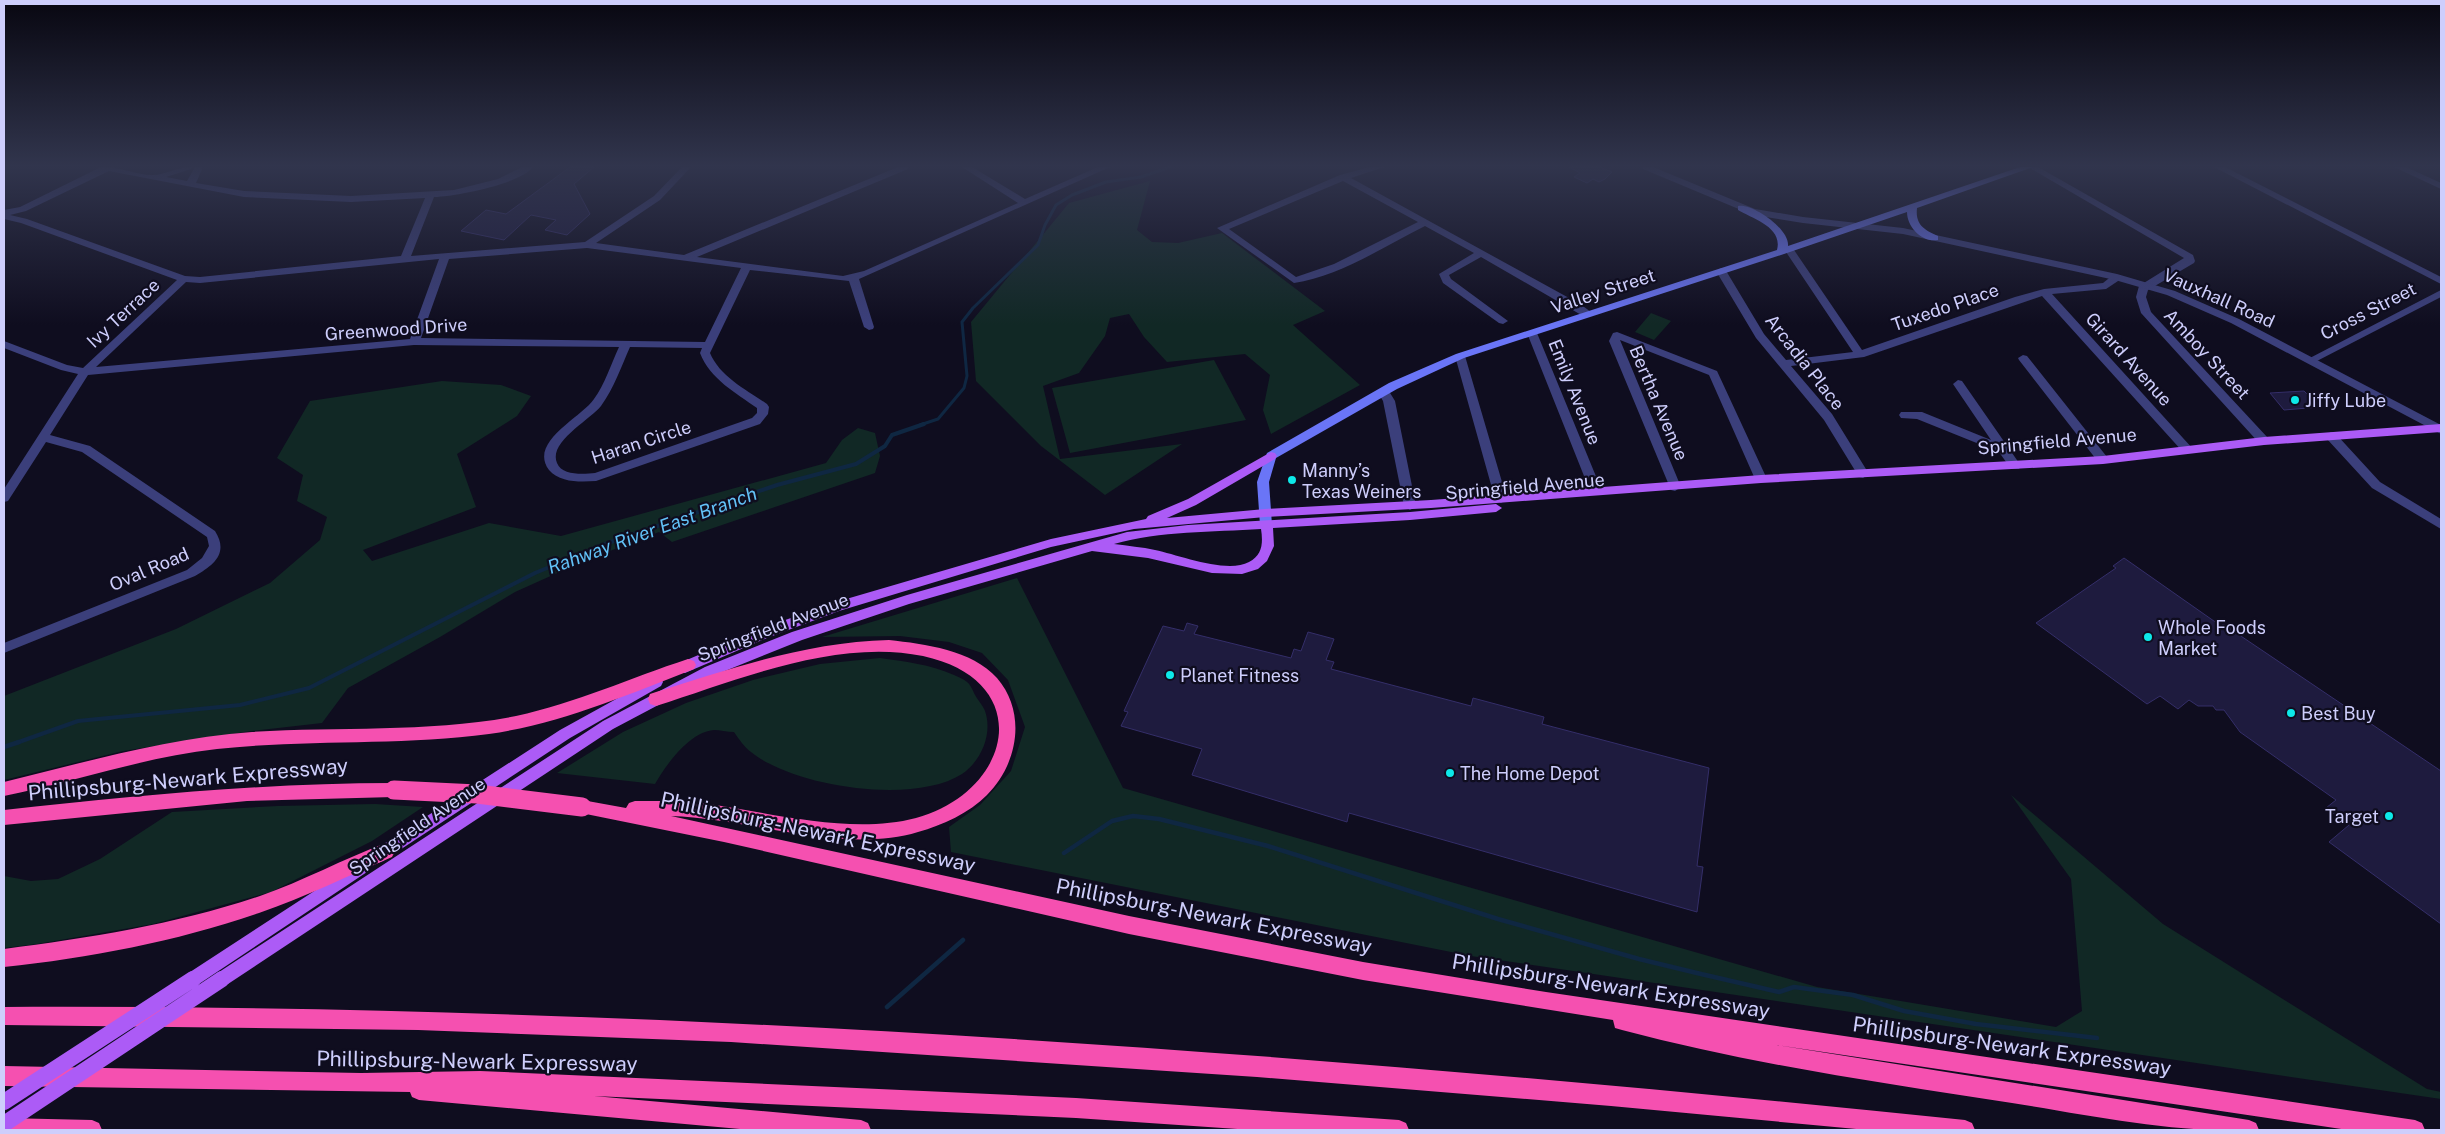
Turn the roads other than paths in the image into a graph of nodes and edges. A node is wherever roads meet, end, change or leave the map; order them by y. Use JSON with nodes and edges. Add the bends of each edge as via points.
{"nodes":[{"id":1,"x":20,"y":220,"type":"edge"},
{"id":2,"x":420,"y":220,"type":"edge"},
{"id":3,"x":625,"y":220,"type":"edge"},
{"id":4,"x":777,"y":220,"type":"edge"},
{"id":5,"x":984,"y":220,"type":"edge"},
{"id":6,"x":1241,"y":220,"type":"edge"},
{"id":7,"x":1419,"y":220,"type":"edge"},
{"id":8,"x":1761,"y":220,"type":"edge"},
{"id":9,"x":1805,"y":220,"type":"edge"},
{"id":10,"x":1875,"y":220,"type":"edge"},
{"id":11,"x":1912,"y":220,"type":"edge"},
{"id":12,"x":2124,"y":220,"type":"edge"},
{"id":13,"x":2322,"y":220,"type":"edge"},
{"id":14,"x":1424,"y":223,"type":"junction"},
{"id":15,"x":1859,"y":226,"type":"junction"},
{"id":16,"x":1935,"y":238,"type":"junction"},
{"id":17,"x":588,"y":245,"type":"junction"},
{"id":18,"x":1785,"y":251,"type":"junction"},
{"id":19,"x":1480,"y":254,"type":"junction"},
{"id":20,"x":445,"y":256,"type":"junction"},
{"id":21,"x":688,"y":257,"type":"junction"},
{"id":22,"x":404,"y":259,"type":"junction"},
{"id":23,"x":747,"y":266,"type":"junction"},
{"id":24,"x":1721,"y":271,"type":"junction"},
{"id":25,"x":2117,"y":277,"type":"junction"},
{"id":26,"x":853,"y":278,"type":"junction"},
{"id":27,"x":184,"y":279,"type":"junction"},
{"id":28,"x":2441,"y":281,"type":"edge"},
{"id":29,"x":2147,"y":285,"type":"junction"},
{"id":30,"x":2044,"y":292,"type":"junction"},
{"id":31,"x":2441,"y":293,"type":"edge"},
{"id":32,"x":1587,"y":314,"type":"junction"},
{"id":33,"x":1503,"y":321,"type":"dead end"},
{"id":34,"x":869,"y":327,"type":"dead end"},
{"id":35,"x":1532,"y":333,"type":"junction"},
{"id":36,"x":414,"y":342,"type":"junction"},
{"id":37,"x":4,"y":344,"type":"edge"},
{"id":38,"x":626,"y":344,"type":"junction"},
{"id":39,"x":708,"y":345,"type":"junction"},
{"id":40,"x":1860,"y":355,"type":"junction"},
{"id":41,"x":1460,"y":356,"type":"junction"},
{"id":42,"x":2023,"y":358,"type":"dead end"},
{"id":43,"x":2311,"y":360,"type":"junction"},
{"id":44,"x":1782,"y":364,"type":"junction"},
{"id":45,"x":85,"y":372,"type":"junction"},
{"id":46,"x":1958,"y":384,"type":"dead end"},
{"id":47,"x":1382,"y":391,"type":"junction"},
{"id":48,"x":1905,"y":415,"type":"dead end"},
{"id":49,"x":2440,"y":429,"type":"edge"},
{"id":50,"x":2331,"y":436,"type":"junction"},
{"id":51,"x":42,"y":438,"type":"junction"},
{"id":52,"x":2264,"y":441,"type":"junction"},
{"id":53,"x":2187,"y":449,"type":"junction"},
{"id":54,"x":2004,"y":450,"type":"junction"},
{"id":55,"x":1271,"y":456,"type":"junction"},
{"id":56,"x":2103,"y":460,"type":"junction"},
{"id":57,"x":2015,"y":466,"type":"junction"},
{"id":58,"x":1863,"y":474,"type":"junction"},
{"id":59,"x":1761,"y":479,"type":"junction"},
{"id":60,"x":1675,"y":487,"type":"junction"},
{"id":61,"x":1596,"y":491,"type":"junction"},
{"id":62,"x":4,"y":498,"type":"edge"},
{"id":63,"x":1501,"y":499,"type":"junction"},
{"id":64,"x":1410,"y":506,"type":"junction"},
{"id":65,"x":1266,"y":519,"type":"junction"},
{"id":66,"x":1134,"y":525,"type":"junction"},
{"id":67,"x":2441,"y":525,"type":"edge"},
{"id":68,"x":1088,"y":547,"type":"junction"},
{"id":69,"x":4,"y":648,"type":"edge"},
{"id":70,"x":688,"y":665,"type":"junction"},
{"id":71,"x":656,"y":699,"type":"junction"},
{"id":72,"x":4,"y":789,"type":"edge"},
{"id":73,"x":582,"y":807,"type":"junction"},
{"id":74,"x":4,"y":818,"type":"edge"},
{"id":75,"x":386,"y":851,"type":"junction"},
{"id":76,"x":4,"y":958,"type":"edge"},
{"id":77,"x":1546,"y":1001,"type":"junction"},
{"id":78,"x":4,"y":1016,"type":"edge"},
{"id":79,"x":4,"y":1076,"type":"edge"},
{"id":80,"x":361,"y":1083,"type":"junction"},
{"id":81,"x":4,"y":1102,"type":"edge"},
{"id":82,"x":4,"y":1126,"type":"edge"},
{"id":83,"x":92,"y":1130,"type":"edge"},
{"id":84,"x":862,"y":1130,"type":"edge"},
{"id":85,"x":1399,"y":1130,"type":"edge"},
{"id":86,"x":1965,"y":1130,"type":"edge"},
{"id":87,"x":2249,"y":1130,"type":"edge"},
{"id":88,"x":2415,"y":1130,"type":"edge"}],
"edges":[{"from":1,"to":27,"type":"street"},
{"from":2,"to":22,"type":"street"},
{"from":3,"to":17,"type":"street"},
{"from":4,"to":21,"type":"street"},
{"from":5,"to":26,"type":"street"},
{"from":6,"to":14,"type":"street","via":[[1222,228],[1294,280],[1300,281]]},
{"from":7,"to":14,"type":"street"},
{"from":8,"to":18,"type":"main road","via":[[1781,232]]},
{"from":9,"to":15,"type":"street","name":"Vauxhall Road"},
{"from":10,"to":15,"type":"main road","name":"Valley Street"},
{"from":11,"to":16,"type":"main road"},
{"from":12,"to":29,"type":"street","via":[[2189,257],[2190,261]]},
{"from":13,"to":28,"type":"street"},
{"from":14,"to":19,"type":"street"},
{"from":15,"to":16,"type":"street","name":"Vauxhall Road"},
{"from":15,"to":18,"type":"main road","name":"Valley Street"},
{"from":16,"to":25,"type":"street","name":"Vauxhall Road"},
{"from":17,"to":20,"type":"street"},
{"from":17,"to":21,"type":"street"},
{"from":18,"to":24,"type":"main road","name":"Valley Street"},
{"from":18,"to":40,"type":"street"},
{"from":19,"to":32,"type":"street"},
{"from":19,"to":33,"type":"street","via":[[1444,274],[1447,281]]},
{"from":20,"to":22,"type":"street"},
{"from":20,"to":36,"type":"street"},
{"from":21,"to":23,"type":"street"},
{"from":22,"to":27,"type":"street"},
{"from":23,"to":26,"type":"street"},
{"from":23,"to":39,"type":"street"},
{"from":24,"to":32,"type":"main road","name":"Valley Street"},
{"from":24,"to":44,"type":"street","name":"Arcadia Place","via":[[1760,336]]},
{"from":25,"to":29,"type":"street","name":"Vauxhall Road"},
{"from":25,"to":30,"type":"street","name":"Tuxedo Place","via":[[2111,284],[2097,288]]},
{"from":26,"to":34,"type":"street"},
{"from":27,"to":45,"type":"street","name":"Ivy Terrace"},
{"from":29,"to":43,"type":"street","name":"Vauxhall Road","via":[[2204,306]]},
{"from":29,"to":52,"type":"street","name":"Amboy Street","via":[[2141,291],[2141,297],[2149,318]]},
{"from":30,"to":40,"type":"street","name":"Tuxedo Place"},
{"from":30,"to":53,"type":"street","name":"Girard Avenue"},
{"from":31,"to":43,"type":"street","name":"Cross Street"},
{"from":32,"to":35,"type":"main road","name":"Valley Street"},
{"from":35,"to":41,"type":"main road","name":"Valley Street"},
{"from":35,"to":61,"type":"street","name":"Emily Avenue"},
{"from":36,"to":38,"type":"street","name":"Greenwood Drive"},
{"from":36,"to":45,"type":"street","name":"Greenwood Drive"},
{"from":37,"to":45,"type":"street","name":"Greenwood Drive","via":[[65,368]]},
{"from":38,"to":39,"type":"street","name":"Greenwood Drive"},
{"from":38,"to":39,"type":"street","name":"Haran Circle","via":[[597,403],[562,434],[550,450],[548,460],[562,474],[573,478],[596,477],[756,421],[763,407],[707,362],[705,353]]},
{"from":40,"to":44,"type":"street","name":"Tuxedo Place"},
{"from":41,"to":47,"type":"main road","name":"Valley Street"},
{"from":41,"to":63,"type":"street"},
{"from":42,"to":56,"type":"street"},
{"from":43,"to":49,"type":"street","name":"Vauxhall Road"},
{"from":44,"to":58,"type":"street","name":"Arcadia Place","via":[[1828,417]]},
{"from":45,"to":51,"type":"street"},
{"from":46,"to":54,"type":"street"},
{"from":47,"to":55,"type":"main road","name":"Valley Street"},
{"from":47,"to":64,"type":"street","via":[[1389,401]]},
{"from":48,"to":54,"type":"street","via":[[1918,415]]},
{"from":49,"to":50,"type":"main road","name":"Springfield Avenue"},
{"from":50,"to":52,"type":"main road","name":"Springfield Avenue"},
{"from":50,"to":67,"type":"street","via":[[2376,485]]},
{"from":51,"to":62,"type":"street"},
{"from":51,"to":69,"type":"street","name":"Oval Road","via":[[86,449],[211,534],[216,542],[215,550],[202,566],[191,573]]},
{"from":52,"to":53,"type":"main road","name":"Springfield Avenue"},
{"from":53,"to":56,"type":"main road","name":"Springfield Avenue"},
{"from":54,"to":57,"type":"street"},
{"from":55,"to":65,"type":"main road","via":[[1262,478]]},
{"from":55,"to":66,"type":"main road","via":[[1192,502]]},
{"from":56,"to":57,"type":"main road","name":"Springfield Avenue"},
{"from":57,"to":58,"type":"main road","name":"Springfield Avenue"},
{"from":58,"to":59,"type":"main road","name":"Springfield Avenue"},
{"from":59,"to":60,"type":"main road","name":"Springfield Avenue"},
{"from":59,"to":60,"type":"street","name":"Bertha Avenue","via":[[1713,373],[1621,335],[1616,336],[1614,341]]},
{"from":60,"to":61,"type":"main road","name":"Springfield Avenue"},
{"from":60,"to":65,"type":"main road","name":"Springfield Avenue","via":[[1627,497],[1410,516]]},
{"from":61,"to":63,"type":"main road","name":"Springfield Avenue"},
{"from":63,"to":64,"type":"main road","name":"Springfield Avenue"},
{"from":64,"to":65,"type":"main road","name":"Springfield Avenue"},
{"from":65,"to":66,"type":"main road","name":"Springfield Avenue"},
{"from":65,"to":68,"type":"main road","name":"Springfield Avenue","via":[[1127,536]]},
{"from":65,"to":68,"type":"main road","via":[[1268,546],[1263,559],[1244,569],[1229,571],[1156,555]]},
{"from":66,"to":70,"type":"main road","name":"Springfield Avenue","via":[[1051,543],[836,607]]},
{"from":68,"to":71,"type":"main road","name":"Springfield Avenue","via":[[832,623],[734,660]]},
{"from":70,"to":72,"type":"highway","via":[[567,710],[511,724],[444,731],[216,742],[150,754]]},
{"from":70,"to":75,"type":"main road","name":"Springfield Avenue","via":[[566,734]]},
{"from":71,"to":73,"type":"highway","via":[[754,667],[804,655],[849,648],[908,648],[952,657],[986,677],[1004,701],[1009,720],[1008,740],[1001,761],[979,792],[945,814],[901,828],[847,830],[702,811]]},
{"from":71,"to":82,"type":"main road","name":"Springfield Avenue","bridge":true,"via":[[560,755]]},
{"from":73,"to":74,"type":"highway","name":"Phillipsburg-Newark Expressway","bridge":true,"via":[[477,794],[394,790],[246,794]]},
{"from":73,"to":77,"type":"highway","name":"Phillipsburg-Newark Expressway","via":[[674,824],[1246,949]]},
{"from":75,"to":76,"type":"highway","via":[[285,894],[207,920],[107,942]]},
{"from":75,"to":81,"type":"main road","name":"Springfield Avenue","bridge":true},
{"from":77,"to":87,"type":"highway","via":[[1710,1042],[1890,1074]]},
{"from":77,"to":88,"type":"highway","name":"Phillipsburg-Newark Expressway"},
{"from":78,"to":86,"type":"highway","name":"Phillipsburg-Newark Expressway","via":[[560,1025],[931,1044],[1296,1069]]},
{"from":79,"to":80,"type":"highway","name":"Phillipsburg-Newark Expressway"},
{"from":80,"to":84,"type":"highway","via":[[475,1097]]},
{"from":80,"to":85,"type":"highway","name":"Phillipsburg-Newark Expressway","via":[[480,1081],[762,1092]]},
{"from":82,"to":83,"type":"highway"}]}
